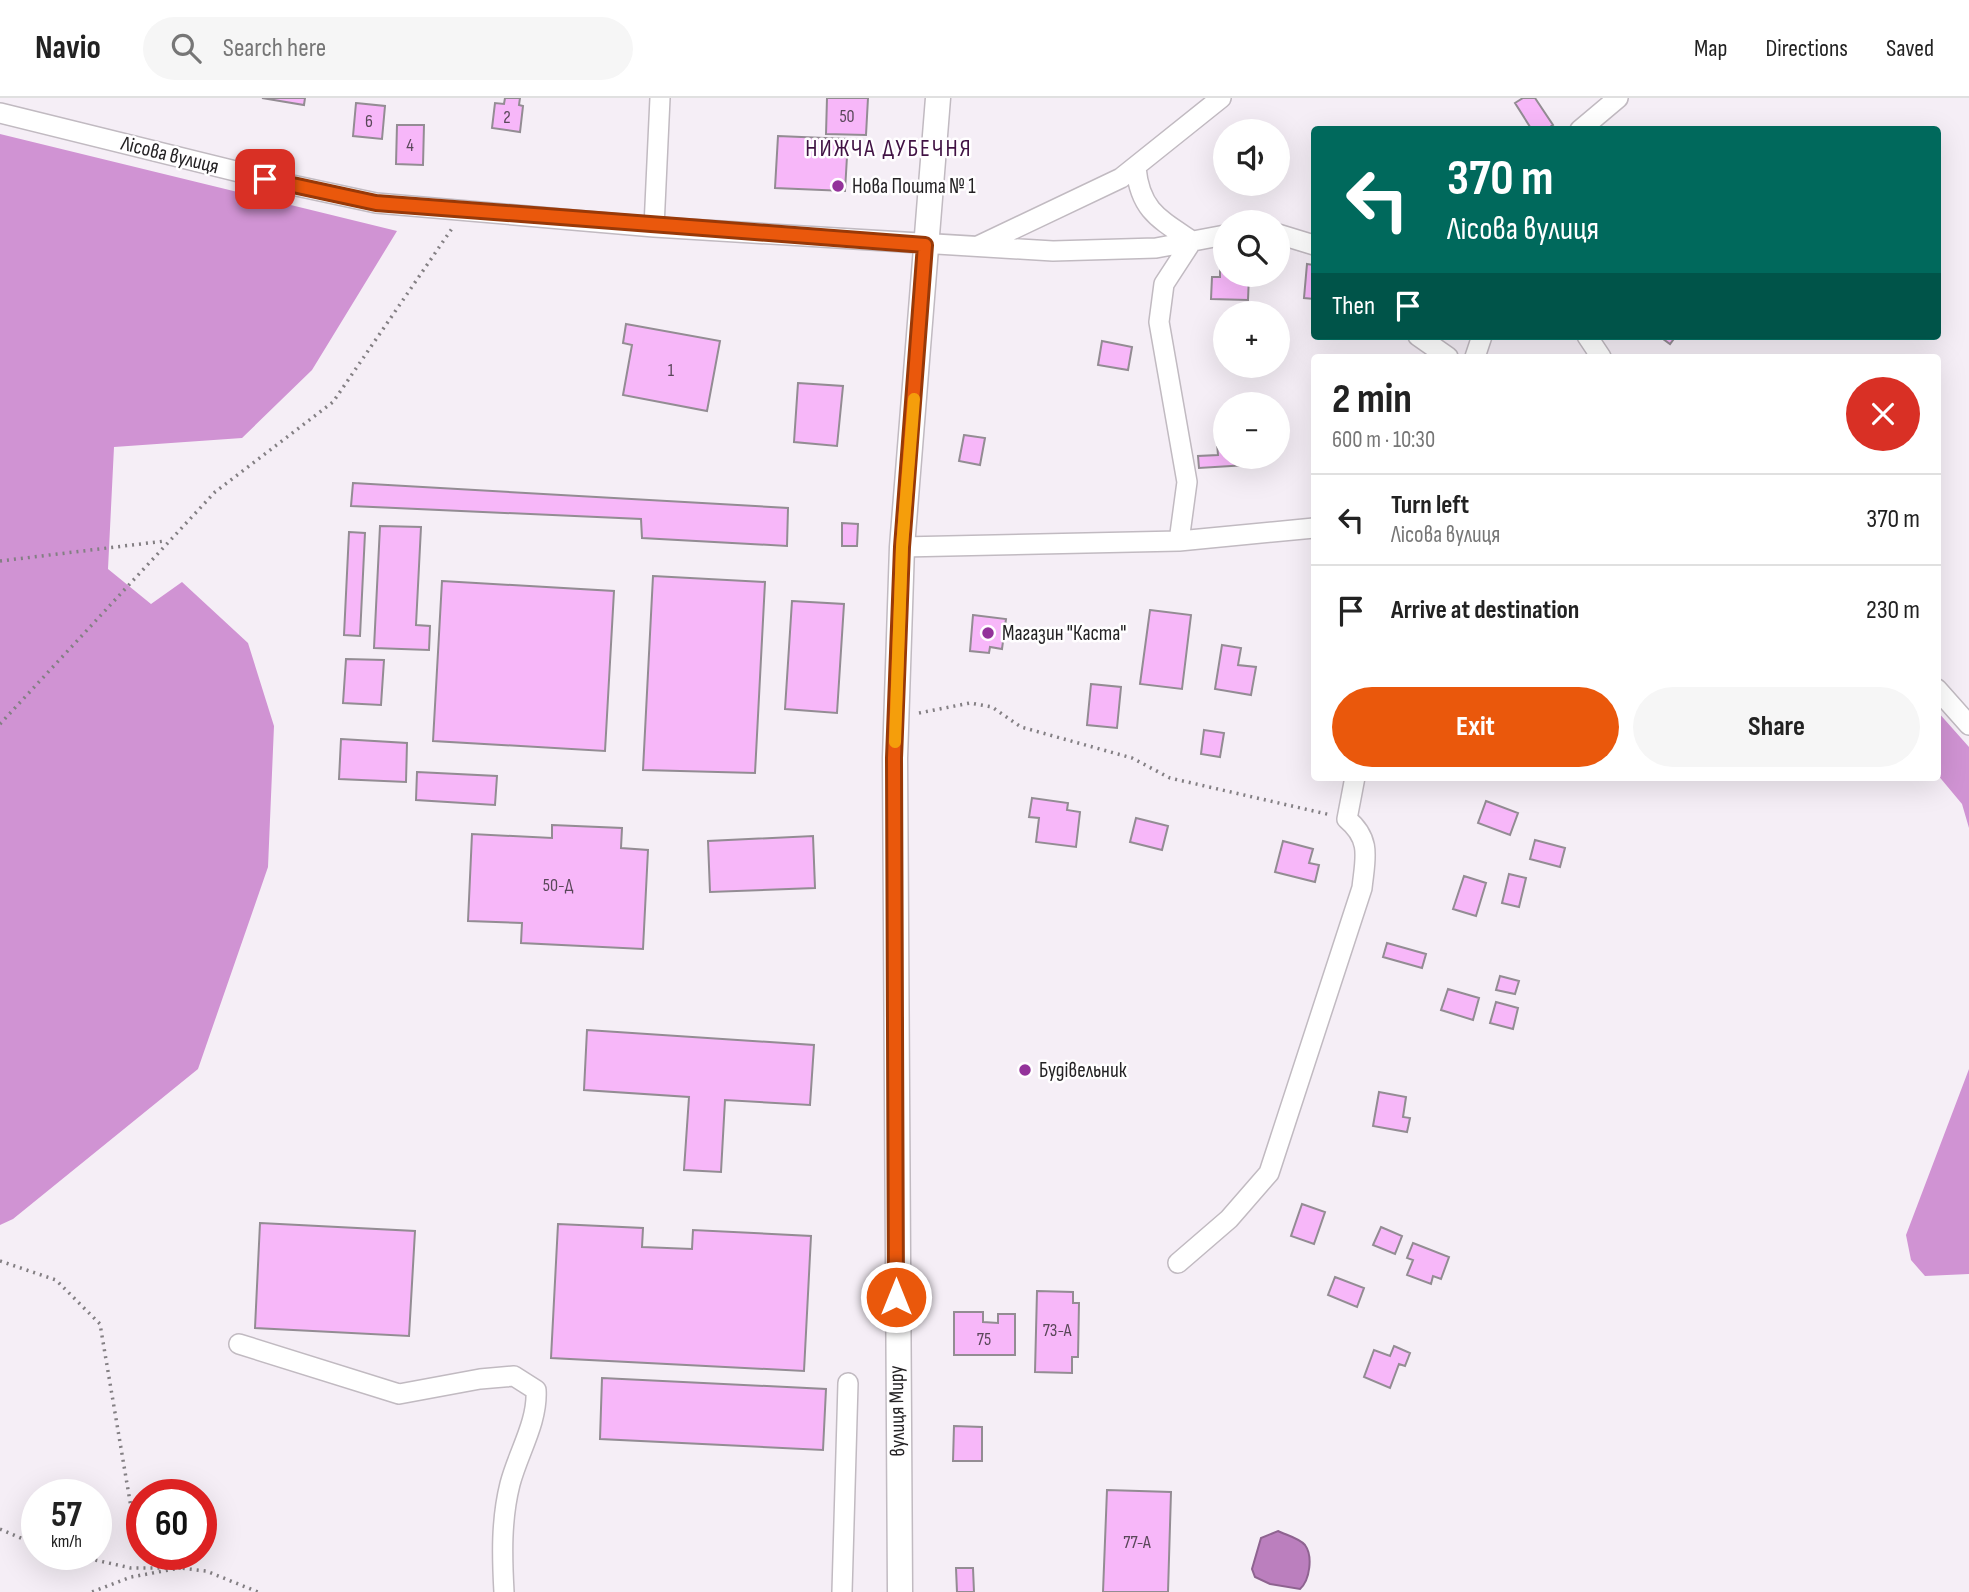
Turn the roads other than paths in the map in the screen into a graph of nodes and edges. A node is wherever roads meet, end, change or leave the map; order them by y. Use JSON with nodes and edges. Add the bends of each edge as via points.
{"nodes":[{"id":1,"x":660,"y":98,"type":"edge"},
{"id":2,"x":938,"y":98,"type":"edge"},
{"id":3,"x":1195,"y":98,"type":"edge"},
{"id":4,"x":1221,"y":98,"type":"edge"},
{"id":5,"x":1619,"y":98,"type":"edge"},
{"id":6,"x":0,"y":113,"type":"edge"},
{"id":7,"x":1191,"y":124,"type":"junction"},
{"id":8,"x":1585,"y":126,"type":"edge"},
{"id":9,"x":1136,"y":168,"type":"junction"},
{"id":10,"x":654,"y":227,"type":"junction"},
{"id":11,"x":1311,"y":231,"type":"edge"},
{"id":12,"x":1290,"y":232,"type":"edge"},
{"id":13,"x":1290,"y":236,"type":"edge"},
{"id":14,"x":1213,"y":237,"type":"edge"},
{"id":15,"x":1192,"y":241,"type":"junction"},
{"id":16,"x":1311,"y":244,"type":"edge"},
{"id":17,"x":925,"y":245,"type":"junction"},
{"id":18,"x":974,"y":247,"type":"junction"},
{"id":19,"x":1424,"y":340,"type":"edge"},
{"id":20,"x":1444,"y":354,"type":"edge"},
{"id":21,"x":1311,"y":528,"type":"edge"},
{"id":22,"x":1180,"y":541,"type":"junction"},
{"id":23,"x":902,"y":547,"type":"junction"},
{"id":24,"x":1941,"y":694,"type":"edge"},
{"id":25,"x":1969,"y":725,"type":"edge"},
{"id":26,"x":1354,"y":781,"type":"edge"},
{"id":27,"x":1178,"y":1263,"type":"dead end"},
{"id":28,"x":239,"y":1344,"type":"dead end"},
{"id":29,"x":848,"y":1383,"type":"dead end"},
{"id":30,"x":504,"y":1592,"type":"edge"},
{"id":31,"x":842,"y":1592,"type":"edge"},
{"id":32,"x":900,"y":1592,"type":"edge"}],
"edges":[{"from":1,"to":10,"type":"street"},
{"from":2,"to":17,"type":"main road","name":"вулиця Миру"},
{"from":3,"to":7,"type":"street"},
{"from":4,"to":7,"type":"street"},
{"from":5,"to":8,"type":"street"},
{"from":6,"to":10,"type":"street","name":"Лісова вулиця","via":[[376,203]]},
{"from":7,"to":9,"type":"street"},
{"from":9,"to":15,"type":"street","via":[[1144,204]]},
{"from":9,"to":18,"type":"street"},
{"from":10,"to":17,"type":"street","name":"Лісова вулиця"},
{"from":11,"to":12,"type":"street"},
{"from":13,"to":16,"type":"street"},
{"from":14,"to":15,"type":"street","name":"Лісова вулиця"},
{"from":15,"to":18,"type":"street","name":"Лісова вулиця","via":[[1109,250]]},
{"from":15,"to":22,"type":"street","via":[[1164,284],[1159,322],[1187,482]]},
{"from":17,"to":18,"type":"street","name":"Лісова вулиця"},
{"from":17,"to":23,"type":"main road","name":"вулиця Миру"},
{"from":19,"to":20,"type":"street"},
{"from":21,"to":22,"type":"street"},
{"from":22,"to":23,"type":"street"},
{"from":23,"to":32,"type":"main road","name":"вулиця Миру","via":[[894,906]]},
{"from":24,"to":25,"type":"street"},
{"from":26,"to":27,"type":"street","via":[[1347,819],[1361,831],[1362,888],[1269,1173],[1230,1219]]},
{"from":28,"to":30,"type":"street","via":[[399,1394],[514,1376],[536,1391],[537,1405],[510,1485],[501,1538]]},
{"from":29,"to":31,"type":"street"}]}
